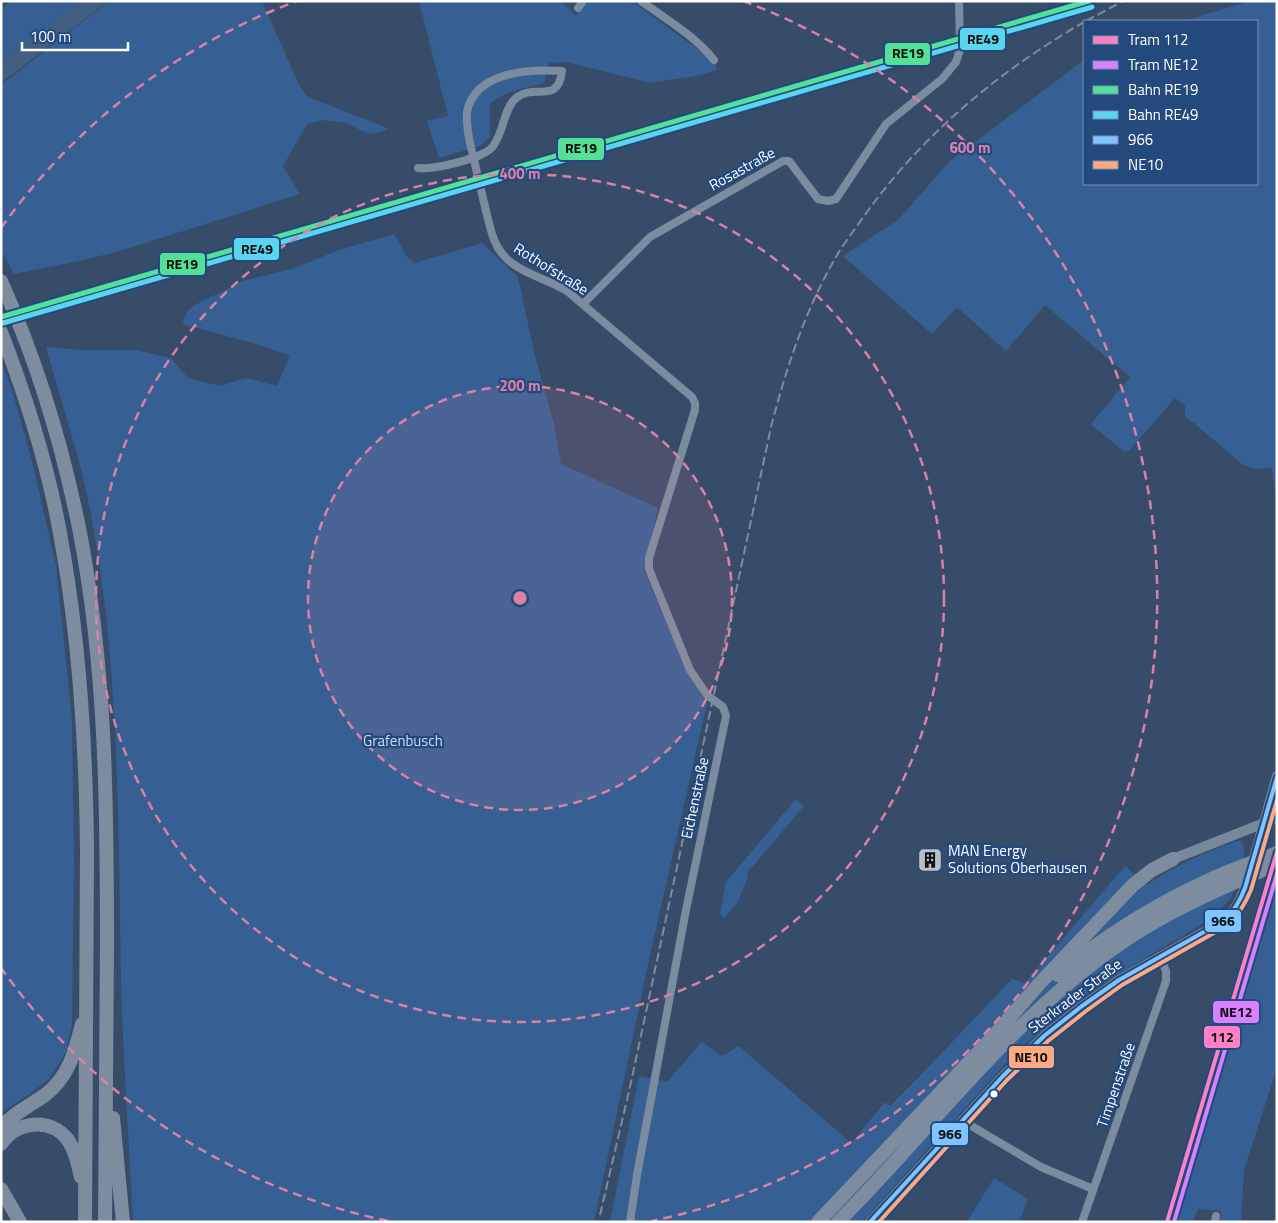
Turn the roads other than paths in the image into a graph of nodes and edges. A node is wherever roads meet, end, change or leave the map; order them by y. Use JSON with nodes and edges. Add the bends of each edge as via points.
{"nodes":[{"id":1,"x":641,"y":1,"type":"edge"},
{"id":2,"x":959,"y":1,"type":"edge"},
{"id":3,"x":714,"y":60,"type":"dead end"},
{"id":4,"x":418,"y":168,"type":"dead end"},
{"id":5,"x":1,"y":281,"type":"edge"},
{"id":6,"x":583,"y":304,"type":"junction"},
{"id":7,"x":1,"y":332,"type":"edge"},
{"id":8,"x":695,"y":403,"type":"joint"},
{"id":9,"x":1277,"y":776,"type":"edge"},
{"id":10,"x":1277,"y":818,"type":"edge"},
{"id":11,"x":1265,"y":823,"type":"junction"},
{"id":12,"x":1277,"y":853,"type":"edge"},
{"id":13,"x":1173,"y":859,"type":"joint"},
{"id":14,"x":1277,"y":864,"type":"edge"},
{"id":15,"x":1160,"y":956,"type":"junction"},
{"id":16,"x":87,"y":1004,"type":"junction"},
{"id":17,"x":991,"y":1039,"type":"junction"},
{"id":18,"x":106,"y":1078,"type":"junction"},
{"id":19,"x":963,"y":1121,"type":"junction"},
{"id":20,"x":1,"y":1128,"type":"edge"},
{"id":21,"x":1,"y":1144,"type":"edge"},
{"id":22,"x":1,"y":1189,"type":"edge"},
{"id":23,"x":1093,"y":1189,"type":"junction"},
{"id":24,"x":86,"y":1195,"type":"junction"},
{"id":25,"x":1,"y":1203,"type":"edge"},
{"id":26,"x":12,"y":1222,"type":"edge"},
{"id":27,"x":20,"y":1222,"type":"edge"},
{"id":28,"x":86,"y":1222,"type":"edge"},
{"id":29,"x":105,"y":1222,"type":"edge"},
{"id":30,"x":123,"y":1222,"type":"edge"},
{"id":31,"x":630,"y":1222,"type":"edge"},
{"id":32,"x":818,"y":1222,"type":"edge"},
{"id":33,"x":838,"y":1222,"type":"edge"},
{"id":34,"x":870,"y":1222,"type":"edge"},
{"id":35,"x":1082,"y":1222,"type":"edge"}],
"edges":[{"from":1,"to":3,"type":"street","via":[[707,50]]},
{"from":2,"to":6,"type":"street","name":"Rosastraße","via":[[960,49],[956,62],[942,79],[886,124],[836,199],[828,202],[818,199],[789,161],[783,161],[650,237]]},
{"from":4,"to":6,"type":"street","name":"Rothofstraße","bridge":true,"via":[[442,166],[487,151],[496,142],[514,100],[523,94],[555,89],[560,84],[562,71],[520,72],[482,87],[468,110],[467,126],[470,143],[486,211],[495,243],[505,258],[518,268],[559,286]]},
{"from":5,"to":18,"type":"highway","via":[[21,328],[56,435],[80,532],[91,606],[106,787]]},
{"from":6,"to":8,"type":"street","name":"Rothofstraße","via":[[692,397]]},
{"from":7,"to":16,"type":"highway","via":[[49,483],[61,538],[77,654],[86,789]]},
{"from":8,"to":31,"type":"street","name":"Eichenstraße","via":[[649,558],[649,569],[690,670],[707,695],[723,707],[726,716],[685,915]]},
{"from":9,"to":11,"type":"street","name":"Sterkrader Straße"},
{"from":10,"to":11,"type":"street"},
{"from":11,"to":13,"type":"street"},
{"from":11,"to":15,"type":"street","name":"Sterkrader Straße","bridge":true,"via":[[1245,888],[1235,909],[1204,934]]},
{"from":12,"to":17,"type":"highway","via":[[1194,887],[1118,930],[1053,980]]},
{"from":13,"to":17,"type":"highway","via":[[1133,885]]},
{"from":14,"to":33,"type":"highway","via":[[1161,918],[1078,974],[1003,1045]]},
{"from":15,"to":19,"type":"street","name":"Sterkrader Straße","via":[[1106,989],[1050,1031],[1003,1076]]},
{"from":15,"to":23,"type":"street","name":"Timpenstraße","via":[[1166,981]]},
{"from":16,"to":20,"type":"highway","via":[[65,1074],[52,1089]]},
{"from":16,"to":24,"type":"highway"},
{"from":17,"to":32,"type":"highway"},
{"from":18,"to":29,"type":"highway"},
{"from":18,"to":30,"type":"highway","via":[[115,1128]]},
{"from":19,"to":23,"type":"street","via":[[1041,1167]]},
{"from":19,"to":34,"type":"street","name":"Sterkrader Straße"},
{"from":21,"to":24,"type":"highway","via":[[12,1132],[29,1125],[42,1125],[59,1132],[74,1151]]},
{"from":22,"to":27,"type":"highway"},
{"from":23,"to":35,"type":"street","name":"Timpenstraße"},
{"from":24,"to":28,"type":"highway"},
{"from":25,"to":26,"type":"highway"}]}
